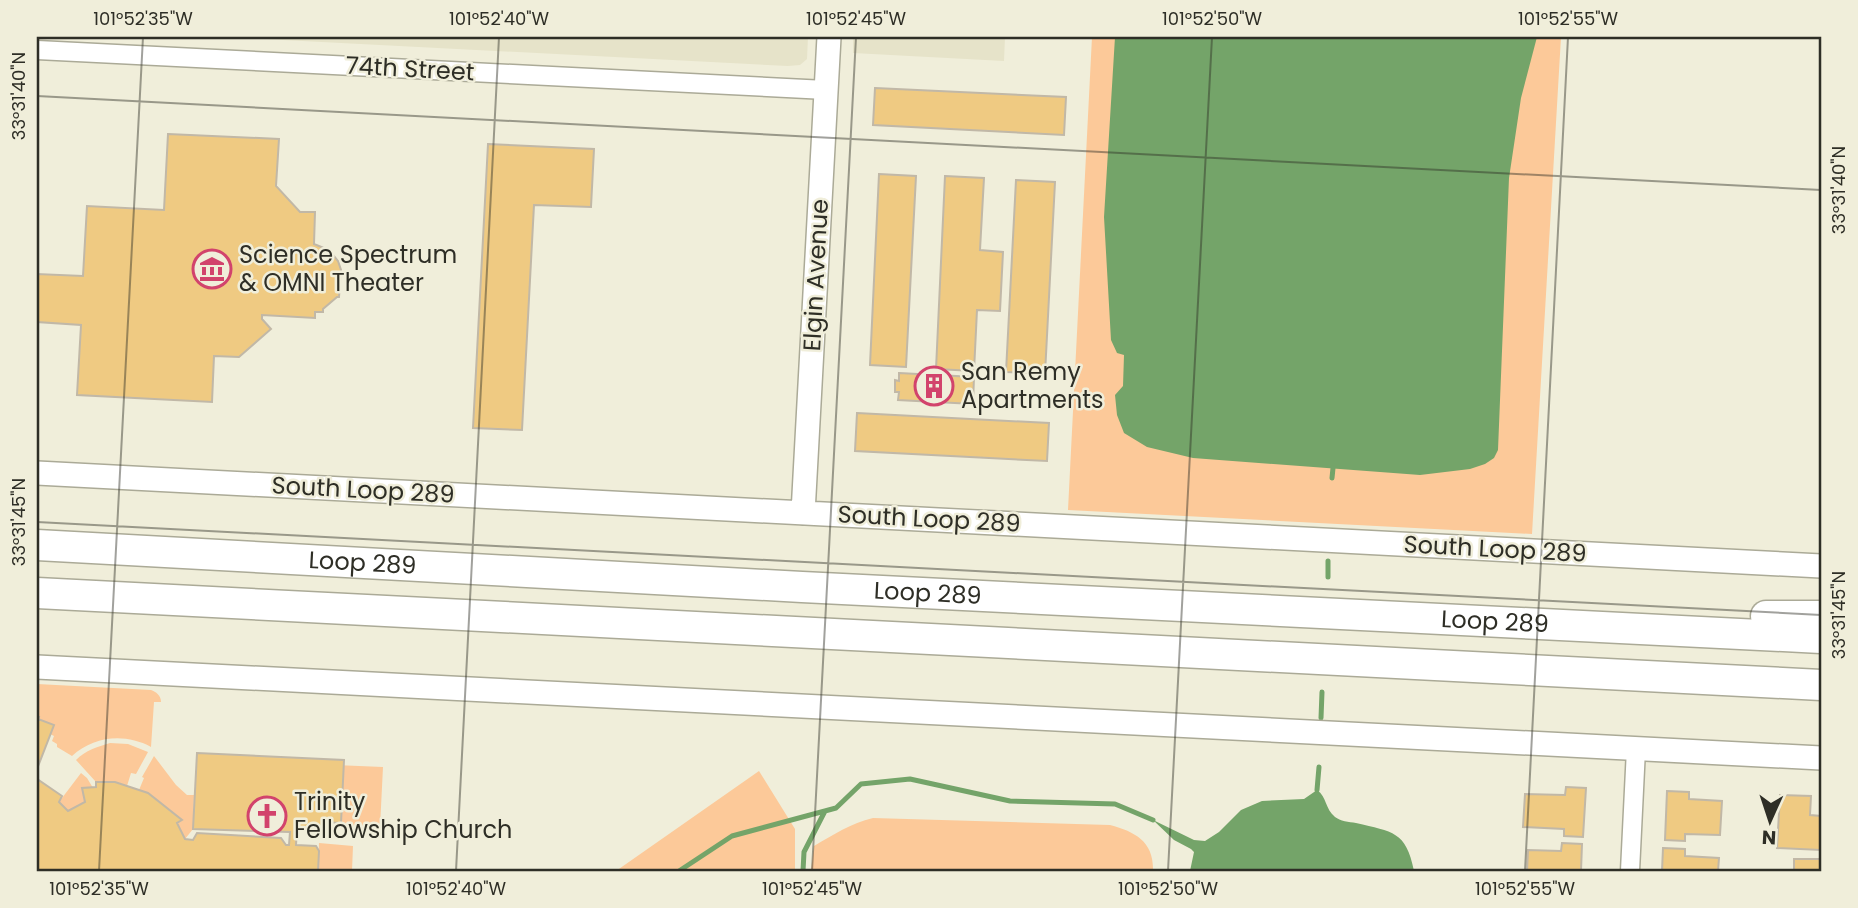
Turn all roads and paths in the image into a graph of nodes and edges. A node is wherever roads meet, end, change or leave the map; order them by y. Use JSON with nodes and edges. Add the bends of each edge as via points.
{"nodes":[{"id":1,"x":829,"y":37,"type":"edge"},
{"id":2,"x":37,"y":50,"type":"edge"},
{"id":3,"x":826,"y":90,"type":"junction"},
{"id":4,"x":37,"y":473,"type":"edge"},
{"id":5,"x":803,"y":513,"type":"junction"},
{"id":6,"x":37,"y":545,"type":"edge"},
{"id":7,"x":1821,"y":566,"type":"edge"},
{"id":8,"x":37,"y":593,"type":"edge"},
{"id":9,"x":93,"y":596,"type":"junction"},
{"id":10,"x":37,"y":600,"type":"edge"},
{"id":11,"x":1385,"y":615,"type":"junction"},
{"id":12,"x":1821,"y":616,"type":"edge"},
{"id":13,"x":1821,"y":638,"type":"edge"},
{"id":14,"x":37,"y":667,"type":"edge"},
{"id":15,"x":1715,"y":680,"type":"junction"},
{"id":16,"x":1821,"y":685,"type":"edge"},
{"id":17,"x":1821,"y":699,"type":"edge"},
{"id":18,"x":1636,"y":749,"type":"junction"},
{"id":19,"x":1821,"y":758,"type":"edge"},
{"id":20,"x":1630,"y":871,"type":"edge"}],
"edges":[{"from":1,"to":3,"type":"main road","name":"Elgin Avenue"},
{"from":2,"to":3,"type":"street","name":"74th Street"},
{"from":3,"to":5,"type":"main road","name":"Elgin Avenue"},
{"from":4,"to":5,"type":"main road","name":"South Loop 289"},
{"from":5,"to":7,"type":"main road","name":"South Loop 289"},
{"from":6,"to":11,"type":"highway","name":"Loop 289"},
{"from":8,"to":9,"type":"highway","name":"Loop 289"},
{"from":9,"to":10,"type":"highway"},
{"from":9,"to":15,"type":"highway","name":"Loop 289"},
{"from":11,"to":12,"type":"highway"},
{"from":11,"to":13,"type":"highway","name":"Loop 289"},
{"from":14,"to":18,"type":"main road"},
{"from":15,"to":16,"type":"highway","name":"Loop 289"},
{"from":15,"to":17,"type":"highway"},
{"from":18,"to":19,"type":"main road"},
{"from":18,"to":20,"type":"street"}]}
